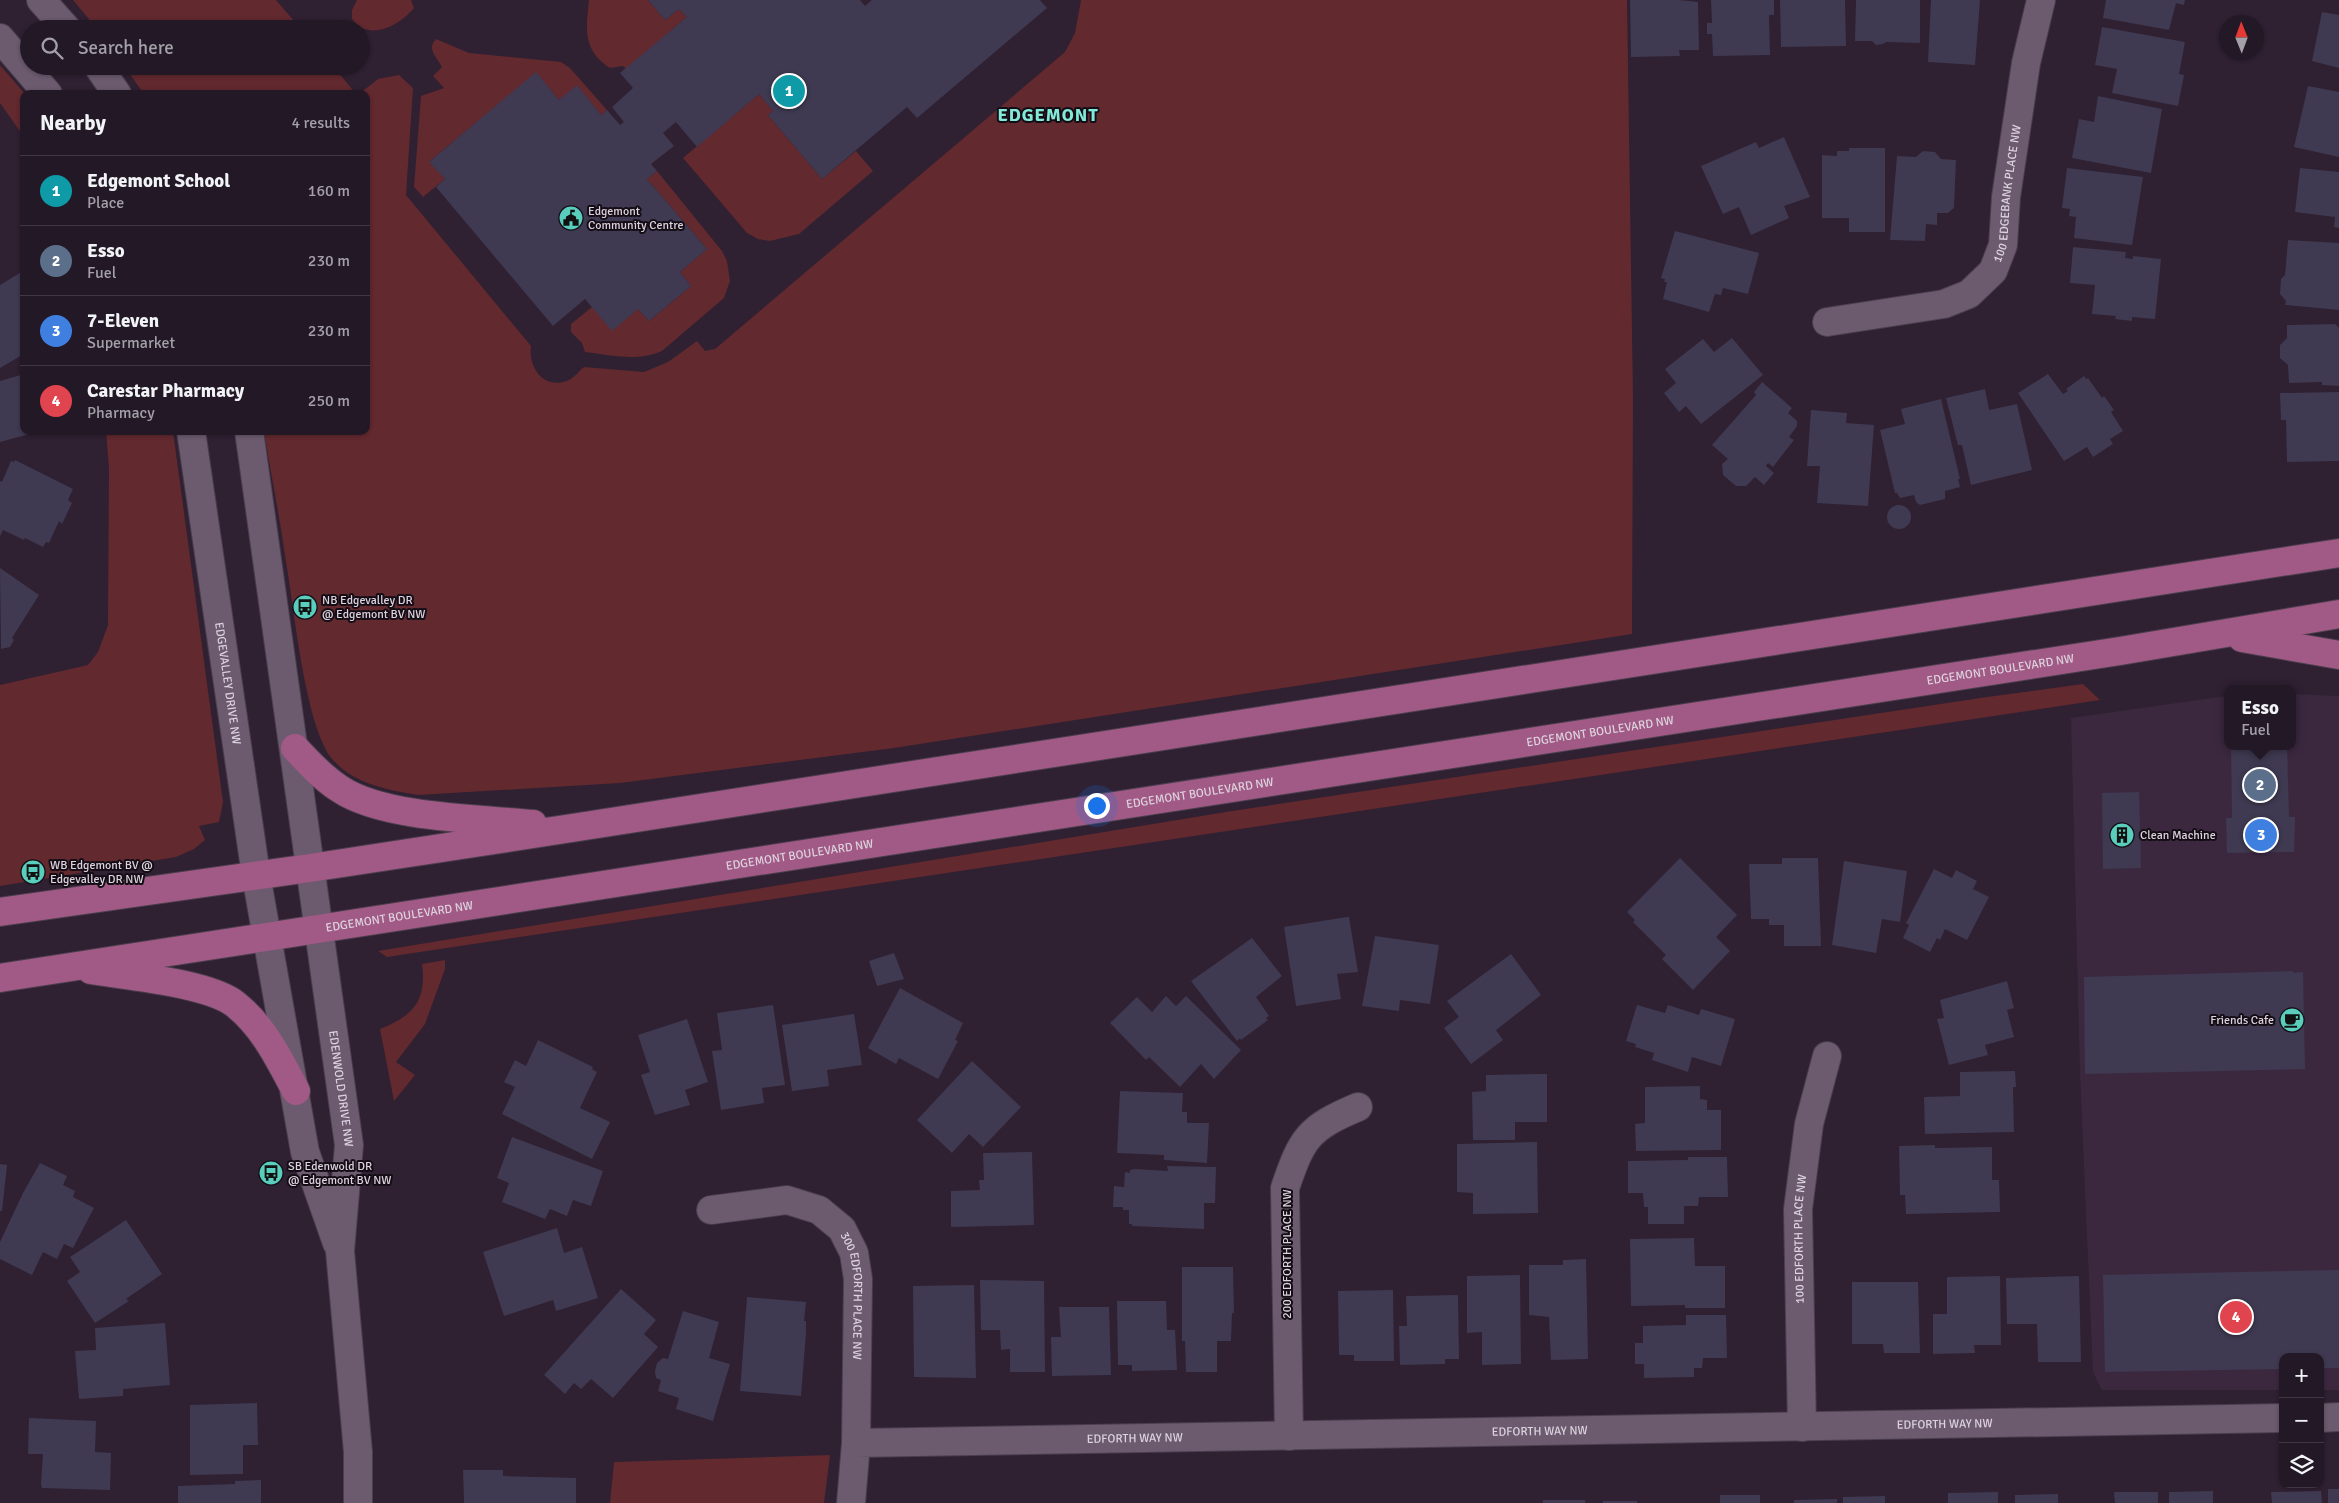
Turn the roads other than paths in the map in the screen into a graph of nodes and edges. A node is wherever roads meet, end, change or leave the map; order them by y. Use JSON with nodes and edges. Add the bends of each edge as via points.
{"nodes":[{"id":1,"x":41,"y":0,"type":"edge"},
{"id":2,"x":2041,"y":0,"type":"edge"},
{"id":3,"x":59,"y":20,"type":"edge"},
{"id":4,"x":0,"y":38,"type":"edge"},
{"id":5,"x":20,"y":61,"type":"edge"},
{"id":6,"x":32,"y":75,"type":"edge"},
{"id":7,"x":104,"y":75,"type":"edge"},
{"id":8,"x":45,"y":90,"type":"edge"},
{"id":9,"x":114,"y":90,"type":"edge"},
{"id":10,"x":1827,"y":322,"type":"dead end"},
{"id":11,"x":192,"y":435,"type":"edge"},
{"id":12,"x":250,"y":435,"type":"edge"},
{"id":13,"x":2339,"y":553,"type":"edge"},
{"id":14,"x":2339,"y":614,"type":"edge"},
{"id":15,"x":2224,"y":635,"type":"junction"},
{"id":16,"x":2339,"y":654,"type":"edge"},
{"id":17,"x":295,"y":748,"type":"junction"},
{"id":18,"x":572,"y":828,"type":"junction"},
{"id":19,"x":310,"y":868,"type":"junction"},
{"id":20,"x":256,"y":875,"type":"junction"},
{"id":21,"x":0,"y":912,"type":"edge"},
{"id":22,"x":318,"y":927,"type":"junction"},
{"id":23,"x":267,"y":935,"type":"junction"},
{"id":24,"x":68,"y":966,"type":"junction"},
{"id":25,"x":0,"y":978,"type":"edge"},
{"id":26,"x":1827,"y":1056,"type":"dead end"},
{"id":27,"x":296,"y":1091,"type":"junction"},
{"id":28,"x":1358,"y":1108,"type":"dead end"},
{"id":29,"x":711,"y":1210,"type":"dead end"},
{"id":30,"x":340,"y":1251,"type":"junction"},
{"id":31,"x":2339,"y":1417,"type":"edge"},
{"id":32,"x":2279,"y":1418,"type":"edge"},
{"id":33,"x":2324,"y":1418,"type":"edge"},
{"id":34,"x":1802,"y":1427,"type":"junction"},
{"id":35,"x":1289,"y":1436,"type":"junction"},
{"id":36,"x":856,"y":1443,"type":"junction"},
{"id":37,"x":358,"y":1503,"type":"edge"},
{"id":38,"x":851,"y":1503,"type":"edge"}],
"edges":[{"from":1,"to":3,"type":"street"},
{"from":2,"to":10,"type":"street","name":"100 EDGEBANK PLACE NW","via":[[2025,72],[2006,197],[2003,244],[1993,271],[1969,294],[1944,304]]},
{"from":4,"to":5,"type":"street"},
{"from":6,"to":8,"type":"street"},
{"from":7,"to":9,"type":"street"},
{"from":11,"to":20,"type":"street","name":"EDGEVALLEY DRIVE NW"},
{"from":12,"to":17,"type":"street"},
{"from":13,"to":18,"type":"main road"},
{"from":14,"to":15,"type":"main road","name":"EDGEMONT BOULEVARD NW"},
{"from":15,"to":16,"type":"main road"},
{"from":15,"to":22,"type":"main road","name":"EDGEMONT BOULEVARD NW"},
{"from":17,"to":18,"type":"main road","via":[[323,777],[341,790],[378,806]]},
{"from":17,"to":19,"type":"street"},
{"from":18,"to":19,"type":"main road"},
{"from":19,"to":20,"type":"main road"},
{"from":19,"to":22,"type":"street"},
{"from":20,"to":21,"type":"main road"},
{"from":20,"to":23,"type":"street","name":"EDGEVALLEY DRIVE NW"},
{"from":22,"to":23,"type":"main road","name":"EDGEMONT BOULEVARD NW"},
{"from":22,"to":30,"type":"street","name":"EDENWOLD DRIVE NW","via":[[349,1145]]},
{"from":23,"to":24,"type":"main road","name":"EDGEMONT BOULEVARD NW"},
{"from":23,"to":27,"type":"street","name":"EDENWOLD DRIVE NW"},
{"from":24,"to":25,"type":"main road","name":"EDGEMONT BOULEVARD NW"},
{"from":24,"to":27,"type":"main road","via":[[208,990],[234,1003],[273,1046]]},
{"from":26,"to":34,"type":"street","name":"100 EDFORTH PLACE NW","via":[[1809,1124],[1798,1209]]},
{"from":27,"to":30,"type":"street","name":"EDENWOLD DRIVE NW","via":[[305,1152]]},
{"from":28,"to":35,"type":"street","name":"200 EDFORTH PLACE NW","via":[[1326,1121],[1307,1138],[1295,1158],[1285,1188]]},
{"from":29,"to":36,"type":"street","name":"300 EDFORTH PLACE NW","via":[[787,1200],[819,1210],[842,1229],[854,1253],[858,1279]]},
{"from":30,"to":37,"type":"street","name":"EDENWOLD DRIVE NW","via":[[358,1452]]},
{"from":31,"to":33,"type":"street"},
{"from":32,"to":34,"type":"street","name":"EDFORTH WAY NW"},
{"from":34,"to":35,"type":"street","name":"EDFORTH WAY NW"},
{"from":35,"to":36,"type":"street","name":"EDFORTH WAY NW"},
{"from":36,"to":38,"type":"street"}]}
